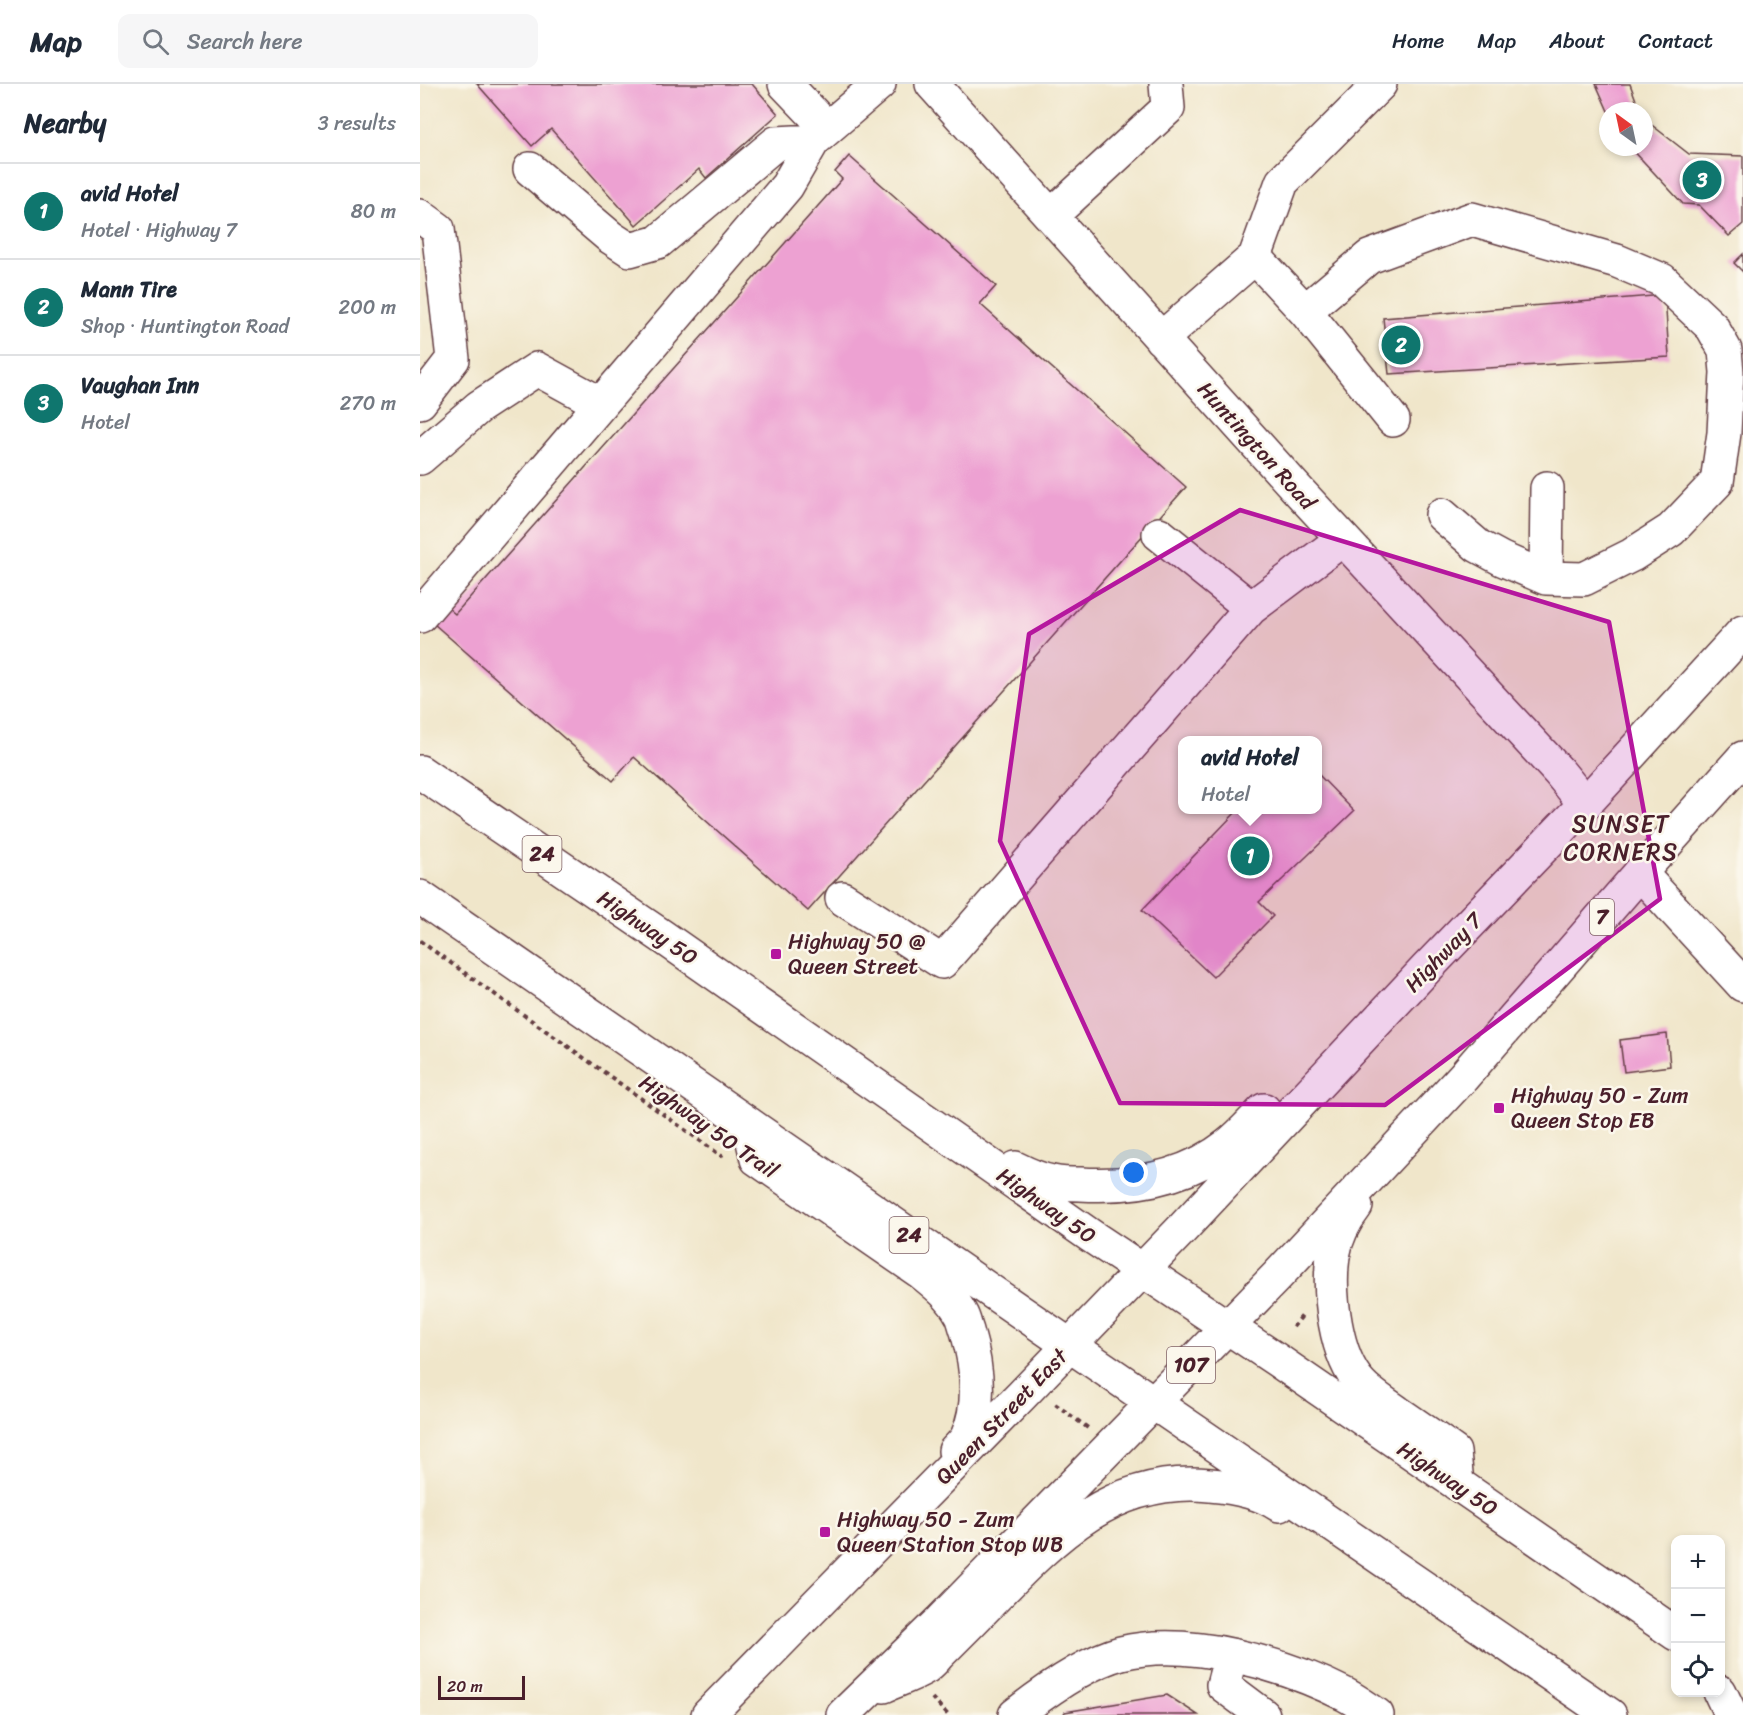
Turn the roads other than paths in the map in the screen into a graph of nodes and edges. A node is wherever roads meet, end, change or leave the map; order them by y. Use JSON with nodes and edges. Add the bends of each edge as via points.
{"nodes":[{"id":1,"x":785,"y":84,"type":"edge"},
{"id":2,"x":879,"y":84,"type":"edge"},
{"id":3,"x":932,"y":84,"type":"edge"},
{"id":4,"x":1166,"y":84,"type":"edge"},
{"id":5,"x":1380,"y":84,"type":"edge"},
{"id":6,"x":820,"y":134,"type":"junction"},
{"id":7,"x":530,"y":169,"type":"dead end"},
{"id":8,"x":420,"y":216,"type":"edge"},
{"id":9,"x":1051,"y":216,"type":"junction"},
{"id":10,"x":1255,"y":257,"type":"junction"},
{"id":11,"x":1305,"y":311,"type":"junction"},
{"id":12,"x":1161,"y":339,"type":"junction"},
{"id":13,"x":420,"y":402,"type":"edge"},
{"id":14,"x":601,"y":404,"type":"junction"},
{"id":15,"x":1393,"y":420,"type":"dead end"},
{"id":16,"x":420,"y":458,"type":"edge"},
{"id":17,"x":1547,"y":488,"type":"dead end"},
{"id":18,"x":1442,"y":515,"type":"dead end"},
{"id":19,"x":1159,"y":534,"type":"dead end"},
{"id":20,"x":1343,"y":539,"type":"junction"},
{"id":21,"x":1546,"y":578,"type":"junction"},
{"id":22,"x":1251,"y":608,"type":"junction"},
{"id":23,"x":420,"y":616,"type":"edge"},
{"id":24,"x":1743,"y":632,"type":"edge"},
{"id":25,"x":1743,"y":758,"type":"edge"},
{"id":26,"x":420,"y":772,"type":"edge"},
{"id":27,"x":1584,"y":804,"type":"junction"},
{"id":28,"x":1640,"y":873,"type":"junction"},
{"id":29,"x":420,"y":897,"type":"edge"},
{"id":30,"x":842,"y":898,"type":"dead end"},
{"id":31,"x":1426,"y":969,"type":"junction"},
{"id":32,"x":1743,"y":985,"type":"edge"},
{"id":33,"x":837,"y":1058,"type":"junction"},
{"id":34,"x":1463,"y":1077,"type":"junction"},
{"id":35,"x":749,"y":1124,"type":"junction"},
{"id":36,"x":1142,"y":1270,"type":"junction"},
{"id":37,"x":1227,"y":1327,"type":"junction"},
{"id":38,"x":1070,"y":1345,"type":"junction"},
{"id":39,"x":1154,"y":1403,"type":"junction"},
{"id":40,"x":1457,"y":1484,"type":"junction"},
{"id":41,"x":1380,"y":1558,"type":"junction"},
{"id":42,"x":1671,"y":1631,"type":"edge"},
{"id":43,"x":1231,"y":1655,"type":"junction"},
{"id":44,"x":753,"y":1670,"type":"junction"},
{"id":45,"x":1722,"y":1697,"type":"edge"},
{"id":46,"x":708,"y":1715,"type":"edge"},
{"id":47,"x":843,"y":1715,"type":"edge"},
{"id":48,"x":855,"y":1715,"type":"edge"},
{"id":49,"x":1015,"y":1715,"type":"edge"},
{"id":50,"x":1263,"y":1715,"type":"edge"},
{"id":51,"x":1377,"y":1715,"type":"edge"},
{"id":52,"x":1610,"y":1715,"type":"edge"},
{"id":53,"x":1731,"y":1715,"type":"edge"}],
"edges":[{"from":1,"to":6,"type":"main road"},
{"from":2,"to":6,"type":"main road"},
{"from":3,"to":9,"type":"main road","name":"Huntington Road"},
{"from":4,"to":9,"type":"main road","via":[[1168,108]]},
{"from":5,"to":10,"type":"main road","via":[[1282,182]]},
{"from":6,"to":7,"type":"main road","via":[[776,143],[658,242],[630,250]]},
{"from":6,"to":14,"type":"main road","via":[[787,186]]},
{"from":8,"to":13,"type":"main road","via":[[438,229],[453,359]]},
{"from":9,"to":12,"type":"main road","name":"Huntington Road"},
{"from":10,"to":11,"type":"main road"},
{"from":10,"to":12,"type":"main road"},
{"from":11,"to":15,"type":"main road"},
{"from":11,"to":21,"type":"main road","via":[[1369,257],[1472,219],[1617,261],[1662,280],[1712,327],[1725,350],[1727,372],[1717,482],[1671,530],[1632,555],[1584,579]]},
{"from":12,"to":20,"type":"main road","name":"Huntington Road"},
{"from":14,"to":16,"type":"main road","via":[[537,369],[478,407]]},
{"from":14,"to":23,"type":"main road"},
{"from":17,"to":21,"type":"main road"},
{"from":18,"to":21,"type":"main road","via":[[1478,546]]},
{"from":19,"to":22,"type":"main road"},
{"from":20,"to":22,"type":"main road"},
{"from":20,"to":27,"type":"main road","name":"Huntington Road","via":[[1559,772]]},
{"from":22,"to":30,"type":"main road","via":[[942,962]]},
{"from":24,"to":27,"type":"main road","name":"Highway 7"},
{"from":25,"to":28,"type":"main road","number":"7"},
{"from":26,"to":33,"type":"main road","name":"Highway 50","number":"24"},
{"from":27,"to":31,"type":"main road","name":"Highway 7"},
{"from":28,"to":32,"type":"main road"},
{"from":28,"to":34,"type":"main road","number":"7"},
{"from":29,"to":35,"type":"main road","number":"24"},
{"from":31,"to":33,"type":"main road","via":[[1398,968],[1227,1146],[1178,1173],[1143,1181],[1091,1185],[1054,1183],[1031,1176],[1008,1165],[852,1057]]},
{"from":31,"to":36,"type":"main road","name":"Highway 7"},
{"from":33,"to":36,"type":"main road","name":"Highway 50","number":"24"},
{"from":34,"to":37,"type":"main road","number":"7"},
{"from":34,"to":40,"type":"main road","via":[[1462,1092],[1349,1216],[1334,1254],[1331,1280],[1340,1346],[1360,1383],[1454,1452]]},
{"from":35,"to":38,"type":"main road","number":"24"},
{"from":35,"to":44,"type":"main road","via":[[757,1159],[945,1292],[961,1314],[976,1368],[974,1414],[966,1438],[760,1651]]},
{"from":36,"to":37,"type":"main road","name":"Highway 50","number":"24"},
{"from":36,"to":38,"type":"main road","name":"Queen Street East"},
{"from":37,"to":39,"type":"main road","number":"107"},
{"from":37,"to":40,"type":"main road","name":"Highway 50","number":"24"},
{"from":38,"to":39,"type":"main road","number":"24"},
{"from":38,"to":44,"type":"main road","name":"Queen Street East"},
{"from":39,"to":41,"type":"main road","number":"24"},
{"from":39,"to":47,"type":"main road","number":"107"},
{"from":40,"to":42,"type":"main road","name":"Highway 50","number":"24"},
{"from":41,"to":48,"type":"main road","via":[[1356,1561],[1270,1498],[1253,1492],[1189,1483],[1136,1491],[1071,1525],[926,1667],[884,1686]]},
{"from":41,"to":52,"type":"main road","number":"24"},
{"from":43,"to":49,"type":"main road","via":[[1182,1647],[1120,1653],[1057,1684]]},
{"from":43,"to":50,"type":"main road","via":[[1223,1685]]},
{"from":43,"to":51,"type":"main road","via":[[1308,1679]]},
{"from":44,"to":46,"type":"main road","name":"Queen Street East"},
{"from":45,"to":53,"type":"main road"}]}
